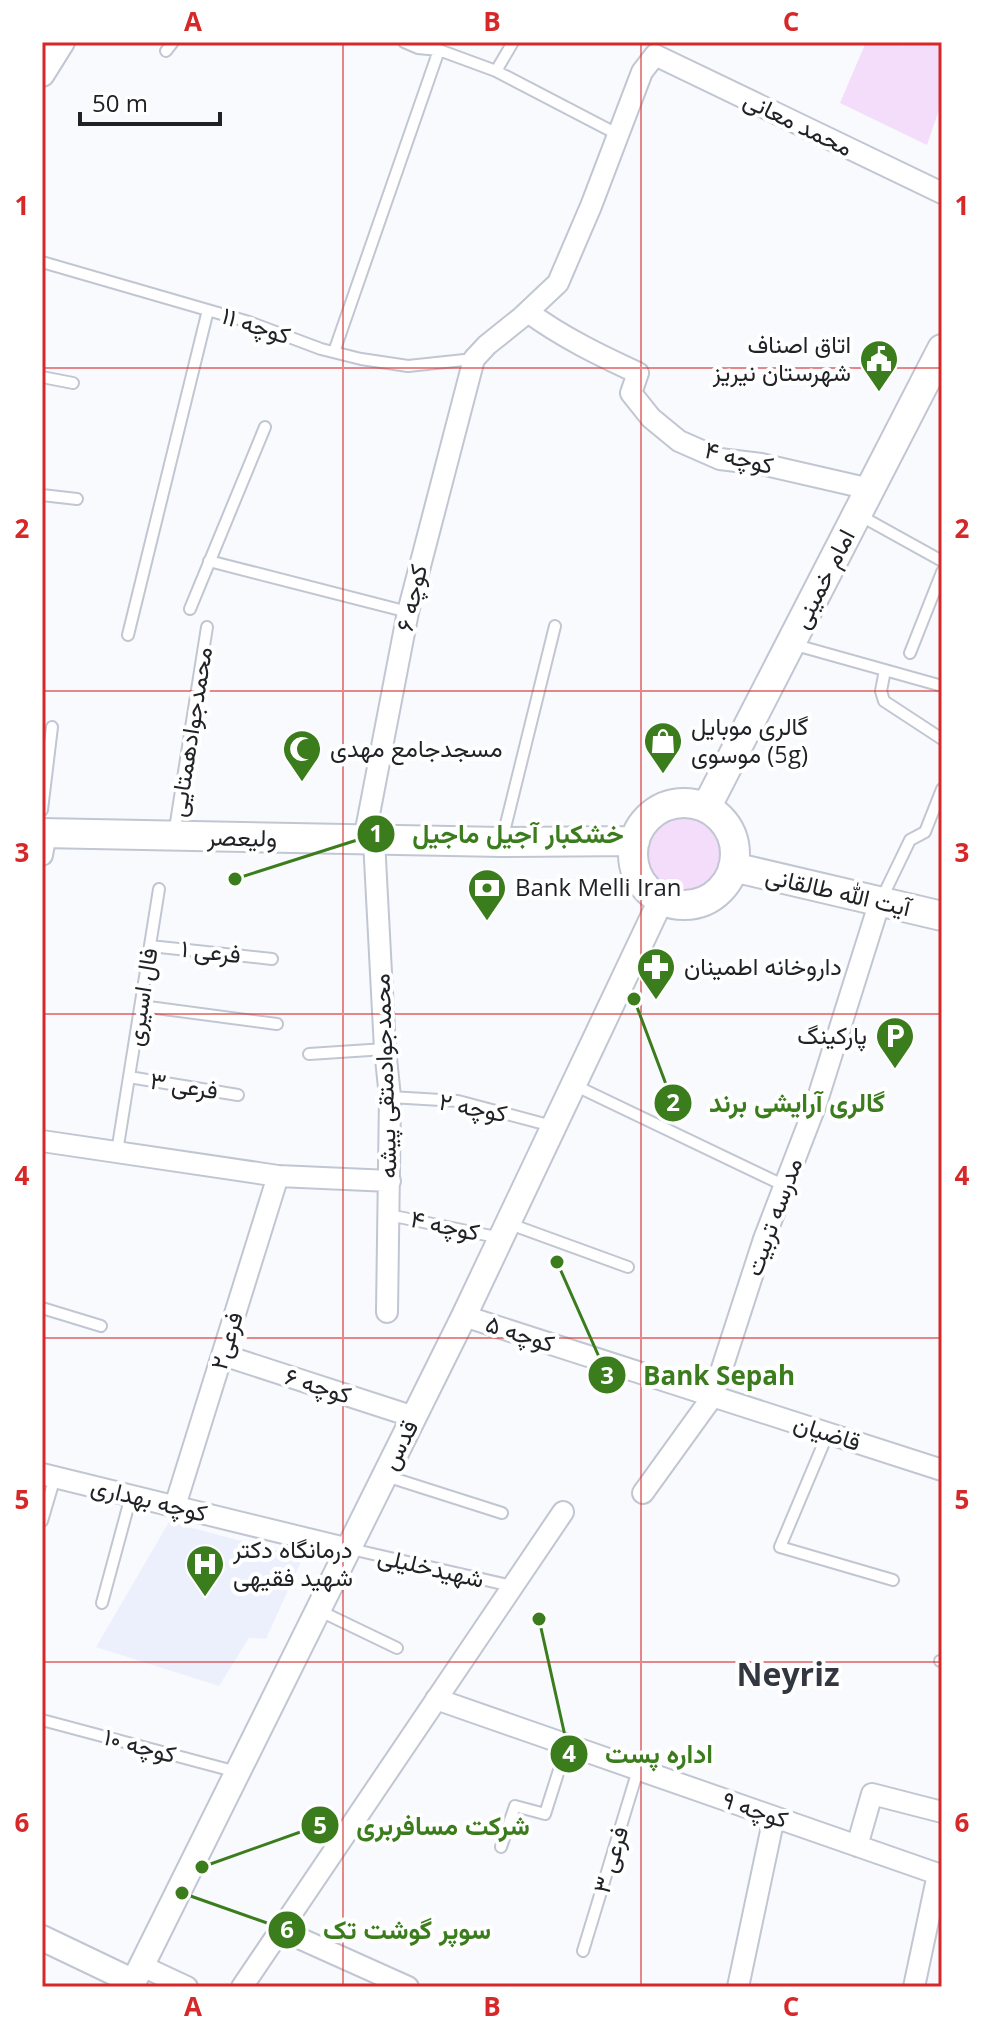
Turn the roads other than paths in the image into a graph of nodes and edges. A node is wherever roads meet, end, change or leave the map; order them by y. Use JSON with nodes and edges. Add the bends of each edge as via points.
{"nodes":[{"id":1,"x":62,"y":42,"type":"edge"},
{"id":2,"x":404,"y":42,"type":"edge"},
{"id":3,"x":513,"y":42,"type":"edge"},
{"id":4,"x":652,"y":49,"type":"edge"},
{"id":5,"x":439,"y":50,"type":"junction"},
{"id":6,"x":496,"y":71,"type":"junction"},
{"id":7,"x":42,"y":74,"type":"edge"},
{"id":8,"x":617,"y":134,"type":"junction"},
{"id":9,"x":942,"y":193,"type":"edge"},
{"id":10,"x":42,"y":262,"type":"edge"},
{"id":11,"x":208,"y":310,"type":"junction"},
{"id":12,"x":528,"y":312,"type":"junction"},
{"id":13,"x":942,"y":349,"type":"edge"},
{"id":14,"x":334,"y":352,"type":"junction"},
{"id":15,"x":474,"y":359,"type":"junction"},
{"id":16,"x":42,"y":377,"type":"edge"},
{"id":17,"x":73,"y":383,"type":"dead end"},
{"id":18,"x":265,"y":427,"type":"dead end"},
{"id":19,"x":42,"y":495,"type":"edge"},
{"id":20,"x":77,"y":499,"type":"dead end"},
{"id":21,"x":864,"y":502,"type":"junction"},
{"id":22,"x":209,"y":561,"type":"junction"},
{"id":23,"x":942,"y":561,"type":"edge"},
{"id":24,"x":942,"y":572,"type":"edge"},
{"id":25,"x":190,"y":609,"type":"dead end"},
{"id":26,"x":408,"y":612,"type":"junction"},
{"id":27,"x":555,"y":626,"type":"dead end"},
{"id":28,"x":207,"y":627,"type":"dead end"},
{"id":29,"x":128,"y":635,"type":"dead end"},
{"id":30,"x":791,"y":644,"type":"junction"},
{"id":31,"x":910,"y":653,"type":"dead end"},
{"id":32,"x":885,"y":670,"type":"junction"},
{"id":33,"x":942,"y":686,"type":"edge"},
{"id":34,"x":52,"y":727,"type":"dead end"},
{"id":35,"x":942,"y":739,"type":"edge"},
{"id":36,"x":942,"y":789,"type":"edge"},
{"id":37,"x":706,"y":808,"type":"junction"},
{"id":38,"x":43,"y":832,"type":"edge"},
{"id":39,"x":174,"y":837,"type":"junction"},
{"id":40,"x":369,"y":840,"type":"junction"},
{"id":41,"x":635,"y":841,"type":"junction"},
{"id":42,"x":502,"y":842,"type":"junction"},
{"id":43,"x":733,"y":867,"type":"junction"},
{"id":44,"x":159,"y":889,"type":"dead end"},
{"id":45,"x":661,"y":900,"type":"junction"},
{"id":46,"x":880,"y":901,"type":"junction"},
{"id":47,"x":942,"y":916,"type":"edge"},
{"id":48,"x":150,"y":946,"type":"junction"},
{"id":49,"x":272,"y":959,"type":"dead end"},
{"id":50,"x":141,"y":1006,"type":"junction"},
{"id":51,"x":277,"y":1024,"type":"dead end"},
{"id":52,"x":385,"y":1049,"type":"junction"},
{"id":53,"x":309,"y":1054,"type":"dead end"},
{"id":54,"x":129,"y":1077,"type":"junction"},
{"id":55,"x":574,"y":1085,"type":"junction"},
{"id":56,"x":238,"y":1095,"type":"dead end"},
{"id":57,"x":390,"y":1097,"type":"junction"},
{"id":58,"x":554,"y":1126,"type":"junction"},
{"id":59,"x":42,"y":1141,"type":"edge"},
{"id":60,"x":117,"y":1152,"type":"junction"},
{"id":61,"x":278,"y":1176,"type":"junction"},
{"id":62,"x":390,"y":1181,"type":"junction"},
{"id":63,"x":785,"y":1186,"type":"junction"},
{"id":64,"x":389,"y":1215,"type":"junction"},
{"id":65,"x":504,"y":1231,"type":"junction"},
{"id":66,"x":628,"y":1267,"type":"dead end"},
{"id":67,"x":42,"y":1308,"type":"edge"},
{"id":68,"x":387,"y":1312,"type":"dead end"},
{"id":69,"x":464,"y":1316,"type":"junction"},
{"id":70,"x":101,"y":1326,"type":"dead end"},
{"id":71,"x":223,"y":1355,"type":"junction"},
{"id":72,"x":713,"y":1396,"type":"junction"},
{"id":73,"x":414,"y":1417,"type":"junction"},
{"id":74,"x":828,"y":1433,"type":"junction"},
{"id":75,"x":942,"y":1470,"type":"edge"},
{"id":76,"x":48,"y":1475,"type":"edge"},
{"id":77,"x":384,"y":1475,"type":"junction"},
{"id":78,"x":643,"y":1493,"type":"dead end"},
{"id":79,"x":131,"y":1496,"type":"junction"},
{"id":80,"x":175,"y":1506,"type":"junction"},
{"id":81,"x":563,"y":1512,"type":"dead end"},
{"id":82,"x":502,"y":1513,"type":"dead end"},
{"id":83,"x":42,"y":1521,"type":"edge"},
{"id":84,"x":349,"y":1549,"type":"junction"},
{"id":85,"x":893,"y":1580,"type":"dead end"},
{"id":86,"x":512,"y":1586,"type":"junction"},
{"id":87,"x":102,"y":1603,"type":"dead end"},
{"id":88,"x":318,"y":1610,"type":"junction"},
{"id":89,"x":397,"y":1648,"type":"dead end"},
{"id":90,"x":436,"y":1699,"type":"junction"},
{"id":91,"x":42,"y":1720,"type":"edge"},
{"id":92,"x":567,"y":1745,"type":"junction"},
{"id":93,"x":638,"y":1770,"type":"junction"},
{"id":94,"x":238,"y":1772,"type":"junction"},
{"id":95,"x":942,"y":1812,"type":"edge"},
{"id":96,"x":774,"y":1817,"type":"junction"},
{"id":97,"x":857,"y":1846,"type":"junction"},
{"id":98,"x":501,"y":1847,"type":"dead end"},
{"id":99,"x":281,"y":1930,"type":"junction"},
{"id":100,"x":42,"y":1938,"type":"edge"},
{"id":101,"x":583,"y":1951,"type":"dead end"},
{"id":102,"x":136,"y":1978,"type":"edge"},
{"id":103,"x":187,"y":1987,"type":"edge"},
{"id":104,"x":242,"y":1987,"type":"edge"},
{"id":105,"x":408,"y":1987,"type":"edge"},
{"id":106,"x":738,"y":1987,"type":"edge"},
{"id":107,"x":914,"y":1987,"type":"edge"}],
"edges":[{"from":1,"to":7,"type":"street"},
{"from":2,"to":5,"type":"lane"},
{"from":3,"to":6,"type":"lane"},
{"from":4,"to":8,"type":"street"},
{"from":4,"to":9,"type":"street","name":"محمد معانی"},
{"from":5,"to":6,"type":"lane"},
{"from":5,"to":14,"type":"lane"},
{"from":6,"to":8,"type":"lane"},
{"from":8,"to":12,"type":"street","via":[[558,283]]},
{"from":10,"to":11,"type":"lane","name":"کوچه ۱۱"},
{"from":11,"to":14,"type":"lane","name":"کوچه ۱۱"},
{"from":11,"to":29,"type":"lane"},
{"from":12,"to":15,"type":"street"},
{"from":12,"to":21,"type":"street","name":"کوچه ۴","via":[[589,351],[638,373],[631,393],[679,441],[720,459],[761,464]]},
{"from":13,"to":21,"type":"main road","name":"امام خمینی"},
{"from":14,"to":15,"type":"lane","name":"کوچه ۱۱","via":[[408,366]]},
{"from":15,"to":26,"type":"street","name":"۶ کوچه"},
{"from":16,"to":17,"type":"lane"},
{"from":18,"to":22,"type":"lane"},
{"from":19,"to":20,"type":"lane"},
{"from":21,"to":23,"type":"lane"},
{"from":21,"to":30,"type":"main road","name":"امام خمینی"},
{"from":22,"to":25,"type":"lane"},
{"from":22,"to":26,"type":"lane"},
{"from":24,"to":31,"type":"lane"},
{"from":26,"to":40,"type":"street","name":"۶ کوچه"},
{"from":27,"to":42,"type":"lane"},
{"from":28,"to":39,"type":"lane","name":"محمدجوادهمتایی"},
{"from":30,"to":32,"type":"lane"},
{"from":30,"to":37,"type":"main road","name":"امام خمینی"},
{"from":32,"to":33,"type":"lane"},
{"from":32,"to":35,"type":"lane","via":[[884,701]]},
{"from":34,"to":38,"type":"lane"},
{"from":36,"to":46,"type":"lane","via":[[925,832],[910,840]]},
{"from":37,"to":41,"type":"main road","via":[[663,808],[650,816]]},
{"from":37,"to":43,"type":"main road","via":[[730,833]]},
{"from":38,"to":39,"type":"main road","name":"ولیعصر"},
{"from":39,"to":40,"type":"main road","name":"ولیعصر"},
{"from":40,"to":42,"type":"main road","name":"ولیعصر"},
{"from":40,"to":52,"type":"street","name":"محمدجوادمتقی پیشه"},
{"from":41,"to":42,"type":"main road","name":"ولیعصر"},
{"from":41,"to":45,"type":"main road","via":[[637,875]]},
{"from":43,"to":45,"type":"main road","via":[[718,893],[705,901],[691,905]]},
{"from":43,"to":46,"type":"main road","name":"آیت الله طالقانی"},
{"from":44,"to":48,"type":"lane","name":"فال اسیری"},
{"from":45,"to":55,"type":"street","name":"قدس"},
{"from":46,"to":47,"type":"main road","name":"آیت الله طالقانی"},
{"from":46,"to":63,"type":"street","name":"مدرسه تربیت"},
{"from":48,"to":49,"type":"lane","name":"فرعی ۱"},
{"from":48,"to":50,"type":"lane","name":"فال اسیری"},
{"from":50,"to":51,"type":"lane"},
{"from":50,"to":54,"type":"lane","name":"فال اسیری"},
{"from":52,"to":53,"type":"lane"},
{"from":52,"to":57,"type":"street","name":"محمدجوادمتقی پیشه"},
{"from":54,"to":56,"type":"lane","name":"فرعی ۳"},
{"from":54,"to":60,"type":"lane","name":"فال اسیری"},
{"from":55,"to":58,"type":"street","name":"قدس"},
{"from":55,"to":63,"type":"lane"},
{"from":57,"to":58,"type":"lane","name":"کوچه ۲","via":[[458,1101]]},
{"from":57,"to":62,"type":"street","name":"محمدجوادمتقی پیشه"},
{"from":58,"to":65,"type":"street","name":"قدس"},
{"from":59,"to":60,"type":"street"},
{"from":60,"to":61,"type":"street"},
{"from":61,"to":62,"type":"street"},
{"from":61,"to":71,"type":"street","name":"فرعی۲"},
{"from":62,"to":64,"type":"street","name":"محمدجوادمتقی پیشه"},
{"from":63,"to":72,"type":"street","name":"مدرسه تربیت"},
{"from":64,"to":65,"type":"lane","name":"کوچه ۴"},
{"from":64,"to":68,"type":"street","name":"محمدجوادمتقی پیشه"},
{"from":65,"to":66,"type":"lane","name":"کوچه ۴"},
{"from":65,"to":69,"type":"street","name":"قدس"},
{"from":67,"to":70,"type":"lane"},
{"from":69,"to":72,"type":"street","name":"کوچه ۵"},
{"from":69,"to":73,"type":"street","name":"قدس"},
{"from":71,"to":73,"type":"street","name":"کوچه ۶"},
{"from":71,"to":80,"type":"street","name":"فرعی۲"},
{"from":72,"to":74,"type":"street","name":"قاضیان"},
{"from":72,"to":78,"type":"street","name":"مدرسه تربیت"},
{"from":73,"to":77,"type":"street","name":"قدس"},
{"from":74,"to":75,"type":"street","name":"قاضیان"},
{"from":74,"to":85,"type":"lane","via":[[780,1547]]},
{"from":76,"to":79,"type":"street","name":"کوچه بهداری"},
{"from":76,"to":83,"type":"lane"},
{"from":77,"to":82,"type":"lane"},
{"from":77,"to":84,"type":"street","name":"قدس"},
{"from":79,"to":80,"type":"street","name":"کوچه بهداری"},
{"from":79,"to":87,"type":"lane"},
{"from":80,"to":84,"type":"street","name":"کوچه بهداری"},
{"from":81,"to":86,"type":"street"},
{"from":84,"to":86,"type":"lane","name":"شهیدخلیلی"},
{"from":84,"to":88,"type":"street","name":"قدس"},
{"from":86,"to":90,"type":"street"},
{"from":88,"to":89,"type":"lane"},
{"from":88,"to":94,"type":"street","name":"قدس"},
{"from":90,"to":92,"type":"street","name":"کوچه ۹"},
{"from":90,"to":99,"type":"street"},
{"from":91,"to":94,"type":"lane","name":"کوچه ۱۰"},
{"from":92,"to":93,"type":"street","name":"کوچه ۹"},
{"from":92,"to":98,"type":"lane","via":[[545,1814],[515,1806]]},
{"from":93,"to":96,"type":"street","name":"کوچه ۹"},
{"from":93,"to":101,"type":"lane","name":"فرعی ۳"},
{"from":94,"to":102,"type":"street","name":"قدس"},
{"from":95,"to":97,"type":"street","via":[[872,1794]]},
{"from":96,"to":97,"type":"street","name":"کوچه ۹"},
{"from":96,"to":106,"type":"street"},
{"from":97,"to":107,"type":"street","name":"کوچه ۹","via":[[938,1874]]},
{"from":99,"to":104,"type":"street"},
{"from":99,"to":105,"type":"street"},
{"from":100,"to":102,"type":"street"},
{"from":102,"to":103,"type":"street"}]}
